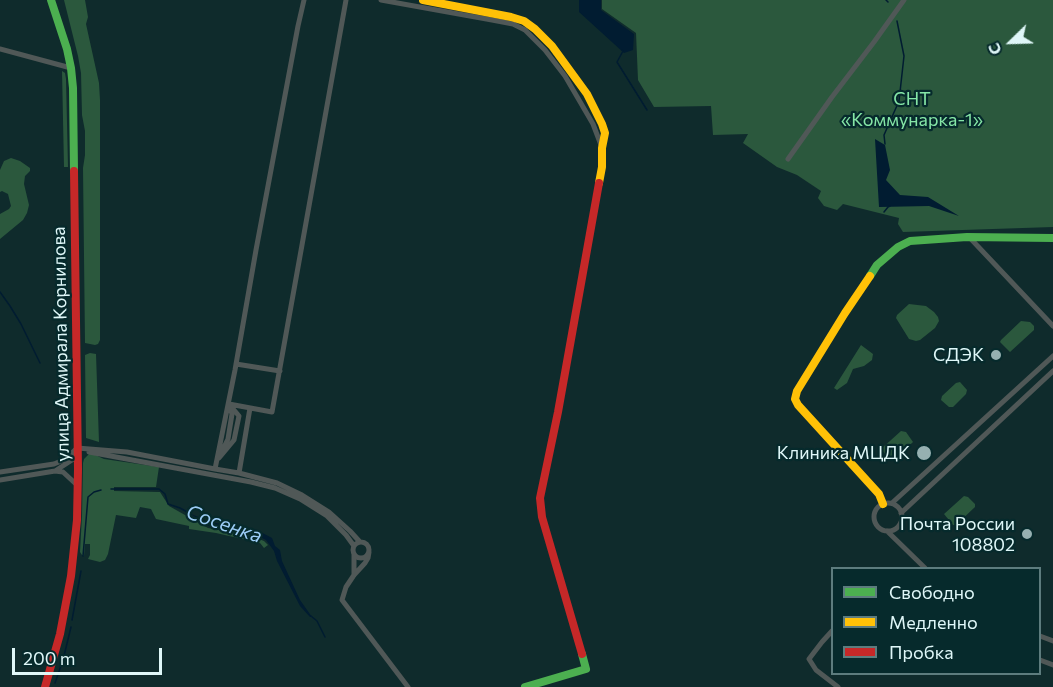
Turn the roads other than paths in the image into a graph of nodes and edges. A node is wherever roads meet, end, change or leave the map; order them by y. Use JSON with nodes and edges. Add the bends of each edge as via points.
{"nodes":[{"id":1,"x":51,"y":0,"type":"edge"},
{"id":2,"x":56,"y":0,"type":"edge"},
{"id":3,"x":304,"y":0,"type":"edge"},
{"id":4,"x":346,"y":0,"type":"edge"},
{"id":5,"x":381,"y":0,"type":"edge"},
{"id":6,"x":423,"y":0,"type":"edge"},
{"id":7,"x":904,"y":0,"type":"edge"},
{"id":8,"x":62,"y":30,"type":"junction"},
{"id":9,"x":0,"y":49,"type":"edge"},
{"id":10,"x":71,"y":68,"type":"junction"},
{"id":11,"x":602,"y":148,"type":"junction"},
{"id":12,"x":788,"y":159,"type":"dead end"},
{"id":13,"x":969,"y":238,"type":"junction"},
{"id":14,"x":985,"y":238,"type":"junction"},
{"id":15,"x":1053,"y":238,"type":"edge"},
{"id":16,"x":979,"y":247,"type":"junction"},
{"id":17,"x":1053,"y":326,"type":"edge"},
{"id":18,"x":1053,"y":356,"type":"edge"},
{"id":19,"x":236,"y":364,"type":"junction"},
{"id":20,"x":1053,"y":370,"type":"edge"},
{"id":21,"x":280,"y":371,"type":"junction"},
{"id":22,"x":229,"y":404,"type":"junction"},
{"id":23,"x":250,"y":408,"type":"junction"},
{"id":24,"x":77,"y":450,"type":"junction"},
{"id":25,"x":242,"y":455,"type":"junction"},
{"id":26,"x":217,"y":460,"type":"junction"},
{"id":27,"x":215,"y":469,"type":"junction"},
{"id":28,"x":55,"y":471,"type":"junction"},
{"id":29,"x":0,"y":472,"type":"edge"},
{"id":30,"x":239,"y":472,"type":"junction"},
{"id":31,"x":0,"y":480,"type":"edge"},
{"id":32,"x":77,"y":485,"type":"junction"},
{"id":33,"x":887,"y":504,"type":"junction"},
{"id":34,"x":901,"y":513,"type":"junction"},
{"id":35,"x":887,"y":531,"type":"junction"},
{"id":36,"x":360,"y":542,"type":"junction"},
{"id":37,"x":354,"y":546,"type":"junction"},
{"id":38,"x":369,"y":552,"type":"junction"},
{"id":39,"x":354,"y":554,"type":"junction"},
{"id":40,"x":924,"y":567,"type":"edge"},
{"id":41,"x":354,"y":575,"type":"junction"},
{"id":42,"x":831,"y":632,"type":"edge"},
{"id":43,"x":45,"y":687,"type":"edge"},
{"id":44,"x":408,"y":687,"type":"edge"},
{"id":45,"x":525,"y":687,"type":"edge"},
{"id":46,"x":838,"y":687,"type":"edge"}],
"edges":[{"from":1,"to":8,"type":"street","name":"улица Адмирала Корнилова"},
{"from":2,"to":8,"type":"street"},
{"from":3,"to":19,"type":"street"},
{"from":4,"to":21,"type":"street"},
{"from":5,"to":11,"type":"street","via":[[513,24],[525,30],[565,76]]},
{"from":6,"to":11,"type":"street","via":[[512,17],[535,29],[587,94],[605,133]]},
{"from":7,"to":12,"type":"street"},
{"from":8,"to":10,"type":"street","name":"улица Адмирала Корнилова"},
{"from":9,"to":10,"type":"street"},
{"from":10,"to":24,"type":"street","name":"улица Адмирала Корнилова"},
{"from":11,"to":45,"type":"street","via":[[602,167],[540,498],[542,517],[586,669]]},
{"from":13,"to":14,"type":"street"},
{"from":13,"to":16,"type":"street"},
{"from":13,"to":33,"type":"street","via":[[909,241],[879,263],[796,394],[798,405]]},
{"from":14,"to":15,"type":"street"},
{"from":14,"to":16,"type":"street"},
{"from":16,"to":17,"type":"street"},
{"from":18,"to":33,"type":"street"},
{"from":19,"to":21,"type":"street"},
{"from":19,"to":22,"type":"street"},
{"from":20,"to":34,"type":"street"},
{"from":21,"to":23,"type":"street","via":[[272,412]]},
{"from":22,"to":23,"type":"street"},
{"from":22,"to":26,"type":"street"},
{"from":22,"to":26,"type":"street","via":[[236,415],[231,440]]},
{"from":23,"to":25,"type":"street","via":[[250,426]]},
{"from":23,"to":25,"type":"street","via":[[242,416],[237,441]]},
{"from":24,"to":27,"type":"street","via":[[128,452]]},
{"from":24,"to":28,"type":"street","via":[[72,460]]},
{"from":24,"to":29,"type":"street","via":[[54,464]]},
{"from":24,"to":32,"type":"street","name":"улица Адмирала Корнилова"},
{"from":24,"to":37,"type":"street","via":[[275,488],[327,516]]},
{"from":25,"to":30,"type":"street"},
{"from":26,"to":27,"type":"street"},
{"from":27,"to":30,"type":"street"},
{"from":28,"to":31,"type":"street"},
{"from":28,"to":32,"type":"street","via":[[63,472]]},
{"from":30,"to":36,"type":"street","via":[[302,495],[329,512]]},
{"from":32,"to":43,"type":"street","name":"улица Адмирала Корнилова","via":[[68,597]]},
{"from":33,"to":34,"type":"street"},
{"from":33,"to":35,"type":"street","via":[[875,510],[874,519],[878,528]]},
{"from":34,"to":35,"type":"street","via":[[899,525]]},
{"from":35,"to":40,"type":"street"},
{"from":36,"to":37,"type":"street"},
{"from":36,"to":38,"type":"street","via":[[367,544]]},
{"from":37,"to":39,"type":"street"},
{"from":38,"to":39,"type":"street","via":[[362,558]]},
{"from":38,"to":41,"type":"street"},
{"from":39,"to":41,"type":"street"},
{"from":41,"to":44,"type":"street","via":[[342,600]]},
{"from":42,"to":46,"type":"street","via":[[809,659],[816,670]]}]}
